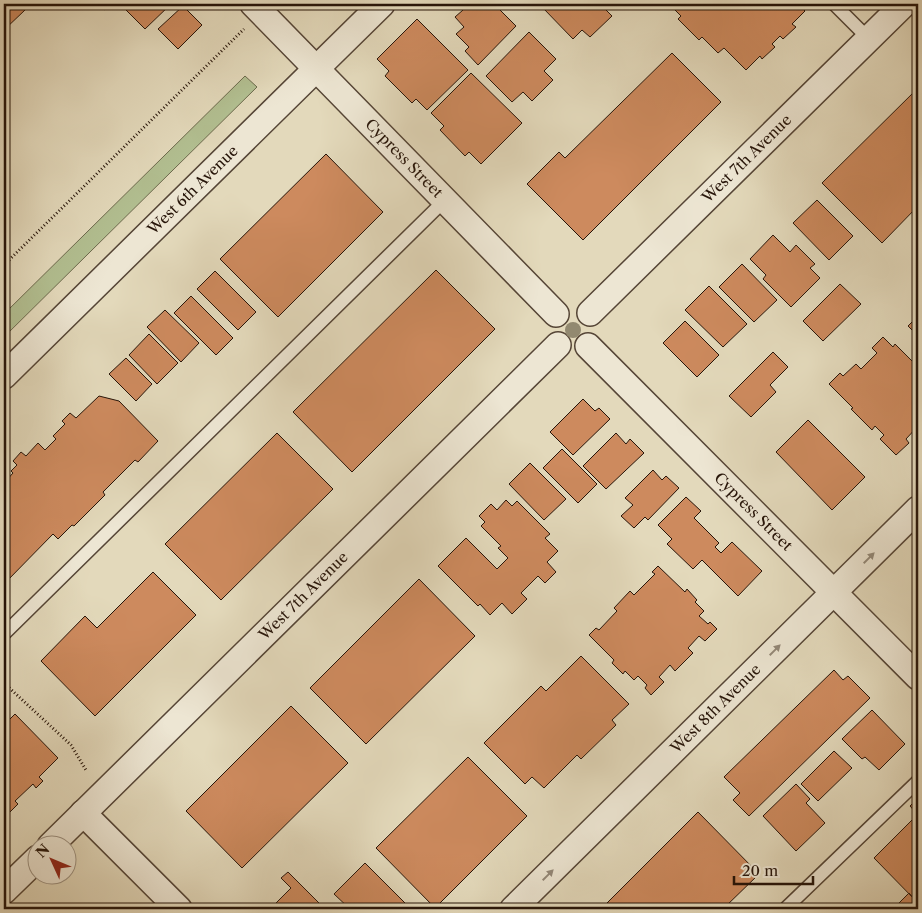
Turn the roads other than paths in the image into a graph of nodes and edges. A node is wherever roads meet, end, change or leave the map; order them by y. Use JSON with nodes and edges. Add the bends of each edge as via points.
{"nodes":[{"id":1,"x":253,"y":4,"type":"edge"},
{"id":2,"x":382,"y":4,"type":"edge"},
{"id":3,"x":834,"y":4,"type":"edge"},
{"id":4,"x":904,"y":4,"type":"edge"},
{"id":5,"x":869,"y":38,"type":"junction"},
{"id":6,"x":316,"y":69,"type":"junction"},
{"id":7,"x":445,"y":200,"type":"junction"},
{"id":8,"x":556,"y":314,"type":"junction"},
{"id":9,"x":590,"y":314,"type":"junction"},
{"id":10,"x":558,"y":346,"type":"junction"},
{"id":11,"x":588,"y":346,"type":"junction"},
{"id":12,"x":4,"y":376,"type":"edge"},
{"id":13,"x":918,"y":509,"type":"edge"},
{"id":14,"x":834,"y":592,"type":"junction"},
{"id":15,"x":4,"y":634,"type":"edge"},
{"id":16,"x":918,"y":677,"type":"edge"},
{"id":17,"x":918,"y":781,"type":"edge"},
{"id":18,"x":83,"y":813,"type":"junction"},
{"id":19,"x":60,"y":836,"type":"edge"},
{"id":20,"x":28,"y":868,"type":"edge"},
{"id":21,"x":4,"y":891,"type":"edge"},
{"id":22,"x":179,"y":909,"type":"edge"},
{"id":23,"x":513,"y":909,"type":"edge"},
{"id":24,"x":785,"y":909,"type":"edge"}],
"edges":[{"from":1,"to":6,"type":"street","name":"Cypress Street"},
{"from":2,"to":6,"type":"street","name":"West 6th Avenue"},
{"from":3,"to":5,"type":"lane"},
{"from":4,"to":5,"type":"street","name":"West 7th Avenue"},
{"from":5,"to":9,"type":"street","name":"West 7th Avenue"},
{"from":6,"to":7,"type":"street","name":"Cypress Street"},
{"from":6,"to":12,"type":"street","name":"West 6th Avenue"},
{"from":7,"to":8,"type":"street","name":"Cypress Street"},
{"from":7,"to":15,"type":"lane"},
{"from":8,"to":9,"type":"street","via":[[562,309],[577,306]]},
{"from":8,"to":10,"type":"street","via":[[550,326]]},
{"from":9,"to":11,"type":"street","via":[[596,334]]},
{"from":10,"to":11,"type":"street","via":[[569,352]]},
{"from":10,"to":18,"type":"street","name":"West 7th Avenue"},
{"from":11,"to":14,"type":"street","name":"Cypress Street"},
{"from":14,"to":13,"type":"street","name":"West 8th Avenue","one_way":true},
{"from":14,"to":16,"type":"street","name":"Cypress Street"},
{"from":23,"to":14,"type":"street","name":"West 8th Avenue","one_way":true},
{"from":17,"to":24,"type":"lane"},
{"from":18,"to":19,"type":"street","name":"West 7th Avenue"},
{"from":18,"to":22,"type":"street"},
{"from":20,"to":21,"type":"street"}]}
